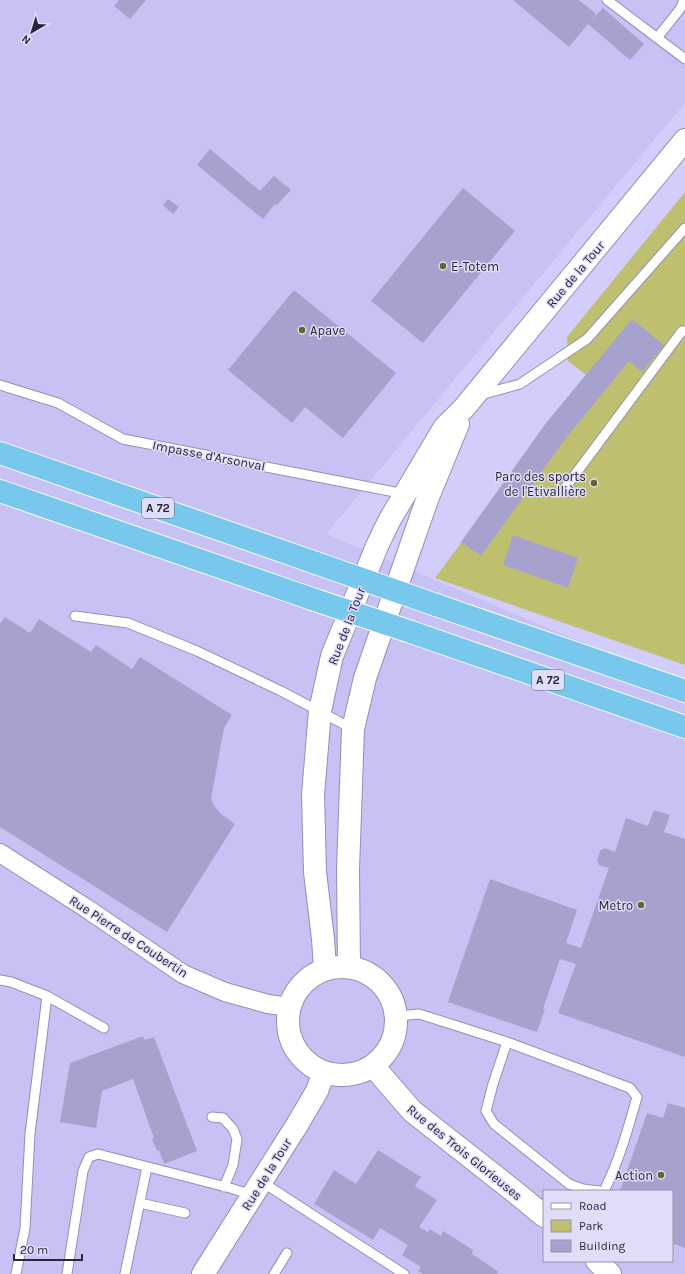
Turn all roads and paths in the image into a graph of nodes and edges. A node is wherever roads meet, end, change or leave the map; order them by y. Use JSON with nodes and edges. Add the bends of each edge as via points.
{"nodes":[{"id":1,"x":607,"y":0,"type":"edge"},
{"id":2,"x":684,"y":0,"type":"edge"},
{"id":3,"x":657,"y":38,"type":"junction"},
{"id":4,"x":685,"y":59,"type":"edge"},
{"id":5,"x":685,"y":140,"type":"edge"},
{"id":6,"x":685,"y":228,"type":"edge"},
{"id":7,"x":685,"y":331,"type":"edge"},
{"id":8,"x":0,"y":385,"type":"edge"},
{"id":9,"x":468,"y":403,"type":"junction"},
{"id":10,"x":0,"y":453,"type":"edge"},
{"id":11,"x":0,"y":491,"type":"edge"},
{"id":12,"x":562,"y":492,"type":"dead end"},
{"id":13,"x":416,"y":495,"type":"junction"},
{"id":14,"x":75,"y":616,"type":"dead end"},
{"id":15,"x":685,"y":691,"type":"edge"},
{"id":16,"x":320,"y":710,"type":"junction"},
{"id":17,"x":685,"y":728,"type":"edge"},
{"id":18,"x":354,"y":729,"type":"junction"},
{"id":19,"x":0,"y":853,"type":"edge"},
{"id":20,"x":348,"y":967,"type":"junction"},
{"id":21,"x":325,"y":968,"type":"junction"},
{"id":22,"x":0,"y":980,"type":"edge"},
{"id":23,"x":47,"y":996,"type":"junction"},
{"id":24,"x":289,"y":1007,"type":"junction"},
{"id":25,"x":397,"y":1016,"type":"junction"},
{"id":26,"x":104,"y":1028,"type":"dead end"},
{"id":27,"x":507,"y":1042,"type":"junction"},
{"id":28,"x":373,"y":1066,"type":"junction"},
{"id":29,"x":324,"y":1072,"type":"junction"},
{"id":30,"x":212,"y":1116,"type":"dead end"},
{"id":31,"x":147,"y":1167,"type":"junction"},
{"id":32,"x":224,"y":1187,"type":"junction"},
{"id":33,"x":257,"y":1188,"type":"junction"},
{"id":34,"x":591,"y":1190,"type":"edge"},
{"id":35,"x":604,"y":1190,"type":"edge"},
{"id":36,"x":140,"y":1203,"type":"junction"},
{"id":37,"x":186,"y":1213,"type":"dead end"},
{"id":38,"x":543,"y":1215,"type":"edge"},
{"id":39,"x":287,"y":1253,"type":"dead end"},
{"id":40,"x":597,"y":1262,"type":"edge"},
{"id":41,"x":16,"y":1274,"type":"edge"},
{"id":42,"x":67,"y":1274,"type":"edge"},
{"id":43,"x":125,"y":1274,"type":"edge"},
{"id":44,"x":203,"y":1274,"type":"edge"},
{"id":45,"x":274,"y":1274,"type":"edge"},
{"id":46,"x":404,"y":1274,"type":"edge"},
{"id":47,"x":610,"y":1274,"type":"edge"}],
"edges":[{"from":1,"to":3,"type":"lane"},
{"from":2,"to":3,"type":"lane"},
{"from":3,"to":4,"type":"lane"},
{"from":5,"to":9,"type":"street","name":"Rue de la Tour"},
{"from":6,"to":9,"type":"lane","via":[[587,339],[520,384]]},
{"from":7,"to":12,"type":"lane","via":[[682,331]]},
{"from":8,"to":13,"type":"lane","name":"Impasse d'Arsonval","via":[[58,403],[123,438]]},
{"from":9,"to":13,"type":"street","name":"Rue de la Tour","via":[[444,428]]},
{"from":10,"to":15,"type":"highway","number":"A 72","bridge":true},
{"from":11,"to":17,"type":"highway","number":"A 72","bridge":true},
{"from":13,"to":16,"type":"street","name":"Rue de la Tour","via":[[389,521],[377,546],[332,656]]},
{"from":13,"to":18,"type":"street","name":"Rue de la Tour","via":[[365,678]]},
{"from":14,"to":16,"type":"lane","via":[[128,623],[197,652]]},
{"from":16,"to":18,"type":"lane"},
{"from":16,"to":21,"type":"street","name":"Rue de la Tour","via":[[313,795],[315,872]]},
{"from":18,"to":20,"type":"street","name":"Rue de la Tour","via":[[348,869]]},
{"from":19,"to":24,"type":"street","name":"Rue Pierre de Coubertin","via":[[183,974],[225,992]]},
{"from":20,"to":21,"type":"street"},
{"from":20,"to":25,"type":"street","via":[[372,974],[384,985],[393,999]]},
{"from":21,"to":24,"type":"street","via":[[307,978],[296,991]]},
{"from":22,"to":23,"type":"lane"},
{"from":23,"to":26,"type":"lane"},
{"from":23,"to":41,"type":"lane","via":[[30,1134],[25,1228]]},
{"from":24,"to":29,"type":"street","via":[[290,1034],[298,1053],[310,1065]]},
{"from":25,"to":27,"type":"lane","via":[[419,1014]]},
{"from":25,"to":28,"type":"street","via":[[392,1044],[384,1057]]},
{"from":27,"to":34,"type":"lane","via":[[486,1111],[494,1124],[569,1184]]},
{"from":27,"to":35,"type":"lane","via":[[630,1088],[637,1097],[623,1146]]},
{"from":28,"to":29,"type":"street","via":[[357,1074],[341,1076]]},
{"from":28,"to":38,"type":"street","name":"Rue des Trois Glorieuses","via":[[412,1111]]},
{"from":29,"to":33,"type":"street","name":"Rue de la Tour","via":[[317,1091]]},
{"from":30,"to":32,"type":"lane","via":[[222,1118],[233,1129],[237,1139],[233,1165]]},
{"from":31,"to":32,"type":"lane"},
{"from":31,"to":36,"type":"lane"},
{"from":31,"to":42,"type":"lane","via":[[98,1154],[89,1157],[84,1171]]},
{"from":32,"to":33,"type":"lane"},
{"from":33,"to":44,"type":"street","name":"Rue de la Tour"},
{"from":33,"to":46,"type":"lane"},
{"from":36,"to":37,"type":"lane"},
{"from":36,"to":43,"type":"lane"},
{"from":39,"to":45,"type":"lane"},
{"from":40,"to":47,"type":"street"}]}
